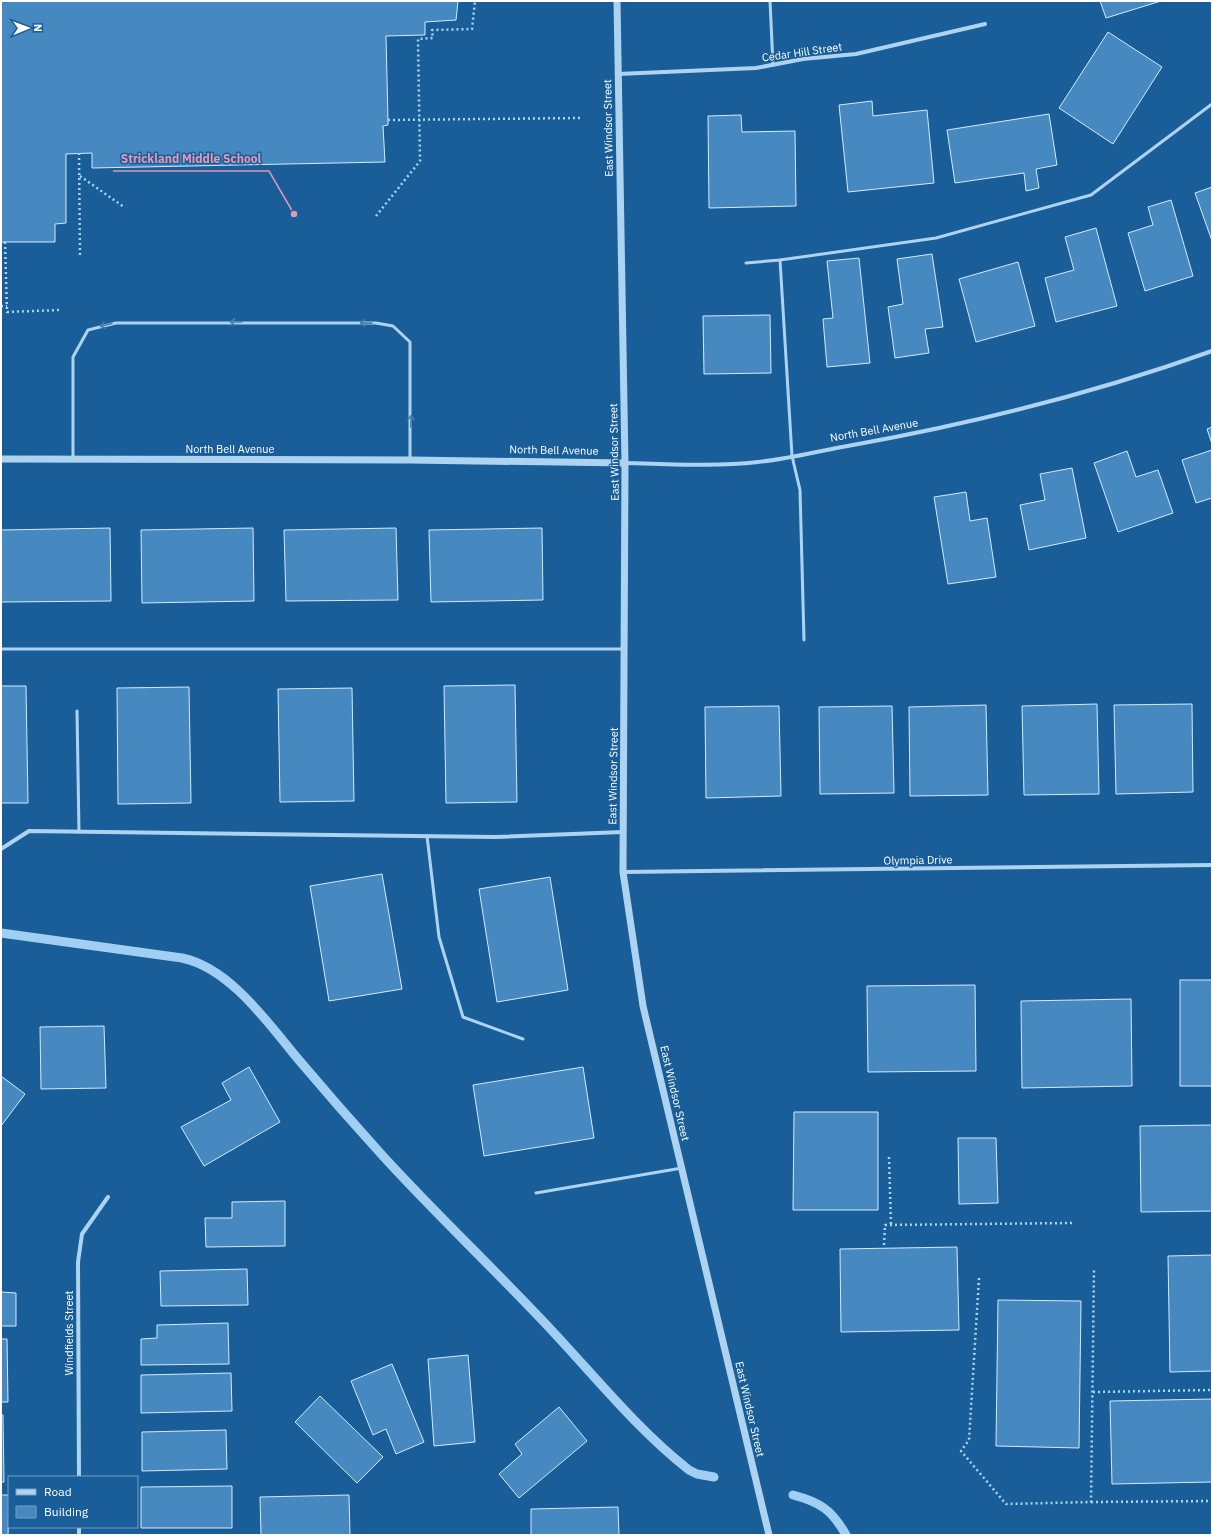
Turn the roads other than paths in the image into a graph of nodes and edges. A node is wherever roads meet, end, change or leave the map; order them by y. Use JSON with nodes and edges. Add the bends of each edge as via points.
{"nodes":[{"id":1,"x":617,"y":1,"type":"edge"},
{"id":2,"x":770,"y":1,"type":"edge"},
{"id":3,"x":985,"y":24,"type":"dead end"},
{"id":4,"x":773,"y":65,"type":"junction"},
{"id":5,"x":618,"y":74,"type":"junction"},
{"id":6,"x":1212,"y":104,"type":"edge"},
{"id":7,"x":780,"y":260,"type":"junction"},
{"id":8,"x":746,"y":262,"type":"dead end"},
{"id":9,"x":1212,"y":351,"type":"edge"},
{"id":10,"x":792,"y":456,"type":"junction"},
{"id":11,"x":1,"y":459,"type":"edge"},
{"id":12,"x":72,"y":459,"type":"junction"},
{"id":13,"x":410,"y":460,"type":"junction"},
{"id":14,"x":625,"y":463,"type":"junction"},
{"id":15,"x":804,"y":640,"type":"dead end"},
{"id":16,"x":1,"y":649,"type":"edge"},
{"id":17,"x":625,"y":649,"type":"junction"},
{"id":18,"x":77,"y":711,"type":"dead end"},
{"id":19,"x":79,"y":832,"type":"junction"},
{"id":20,"x":623,"y":832,"type":"junction"},
{"id":21,"x":428,"y":836,"type":"junction"},
{"id":22,"x":1,"y":849,"type":"edge"},
{"id":23,"x":1212,"y":865,"type":"edge"},
{"id":24,"x":623,"y":872,"type":"junction"},
{"id":25,"x":523,"y":1039,"type":"dead end"},
{"id":26,"x":682,"y":1168,"type":"junction"},
{"id":27,"x":536,"y":1193,"type":"dead end"},
{"id":28,"x":108,"y":1197,"type":"dead end"},
{"id":29,"x":79,"y":1476,"type":"edge"},
{"id":30,"x":768,"y":1535,"type":"edge"}],
"edges":[{"from":1,"to":5,"type":"street","name":"East Windsor Street"},
{"from":2,"to":4,"type":"lane"},
{"from":3,"to":4,"type":"street","name":"Cedar Hill Street","via":[[856,54],[803,59]]},
{"from":4,"to":5,"type":"street","name":"Cedar Hill Street","via":[[756,68]]},
{"from":5,"to":14,"type":"street","name":"East Windsor Street"},
{"from":6,"to":7,"type":"lane","via":[[1090,195],[936,238]]},
{"from":7,"to":8,"type":"lane"},
{"from":7,"to":10,"type":"lane"},
{"from":9,"to":10,"type":"street","name":"North Bell Avenue","via":[[1151,373],[1066,397],[919,433]]},
{"from":10,"to":14,"type":"street","name":"North Bell Avenue","via":[[758,462],[682,465]]},
{"from":10,"to":15,"type":"lane","via":[[800,490]]},
{"from":11,"to":12,"type":"street","name":"North Bell Avenue"},
{"from":12,"to":13,"type":"street","name":"North Bell Avenue"},
{"from":13,"to":12,"type":"lane","one_way":true,"via":[[410,342],[393,326],[376,323],[324,322],[116,323],[88,330],[73,357]]},
{"from":13,"to":14,"type":"street","name":"North Bell Avenue"},
{"from":14,"to":17,"type":"street","name":"East Windsor Street"},
{"from":16,"to":17,"type":"lane"},
{"from":17,"to":20,"type":"street","name":"East Windsor Street"},
{"from":18,"to":19,"type":"lane"},
{"from":19,"to":21,"type":"street"},
{"from":19,"to":22,"type":"street","via":[[29,831]]},
{"from":20,"to":21,"type":"street","via":[[496,837]]},
{"from":20,"to":24,"type":"street","name":"East Windsor Street"},
{"from":21,"to":25,"type":"lane","via":[[439,937],[463,1017]]},
{"from":23,"to":24,"type":"street","name":"Olympia Drive"},
{"from":24,"to":26,"type":"street","name":"East Windsor Street","via":[[643,1006]]},
{"from":26,"to":27,"type":"lane"},
{"from":26,"to":30,"type":"street","name":"East Windsor Street"},
{"from":28,"to":29,"type":"street","name":"Windfields Street","via":[[82,1234],[78,1262]]}]}
